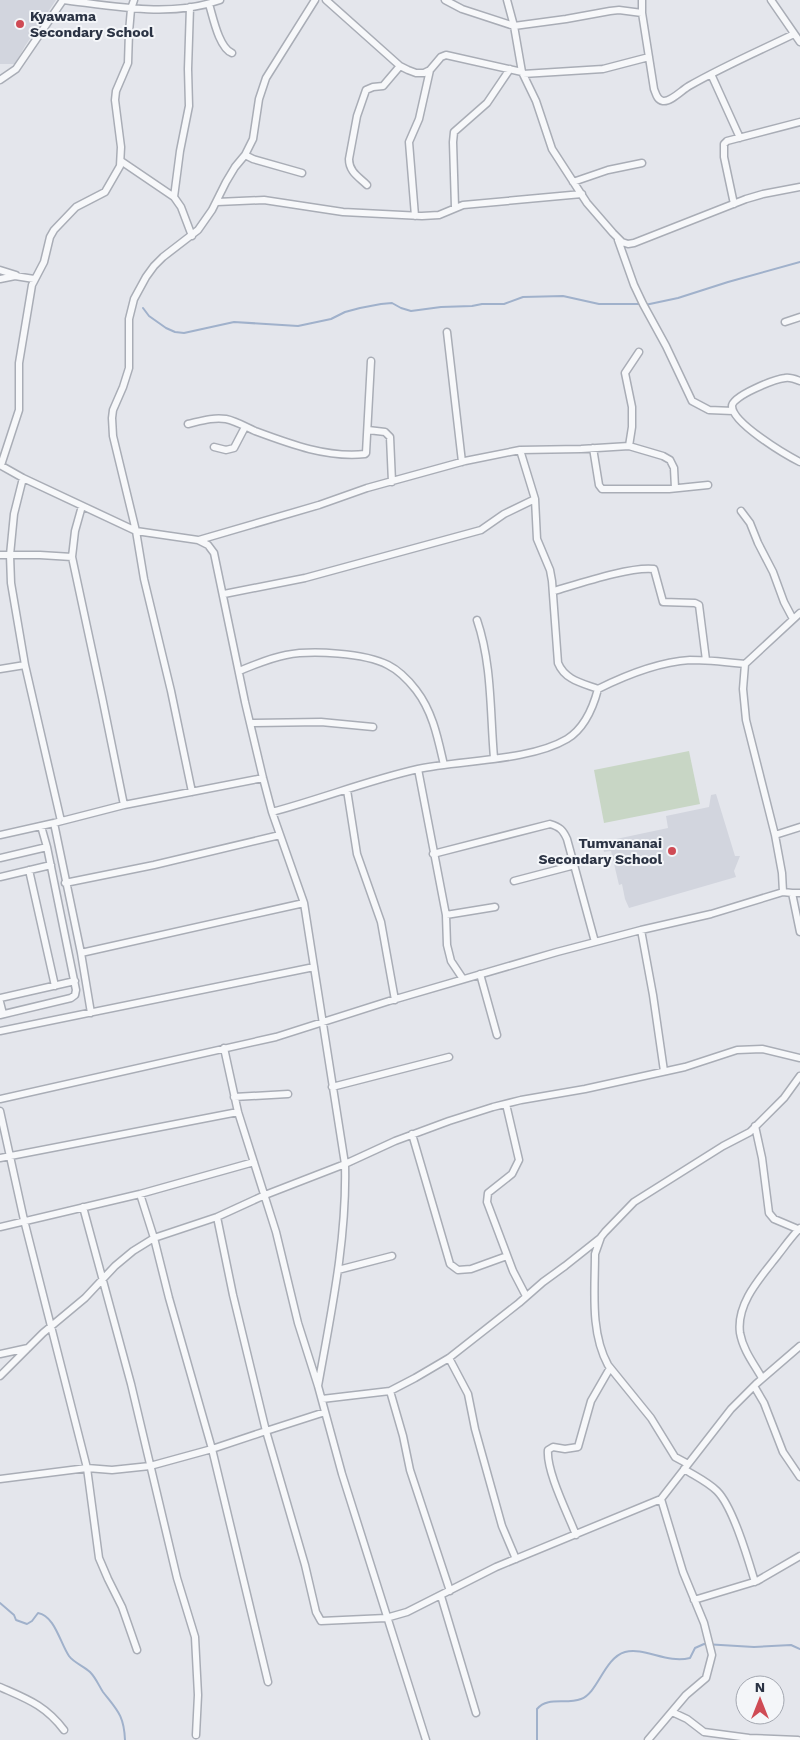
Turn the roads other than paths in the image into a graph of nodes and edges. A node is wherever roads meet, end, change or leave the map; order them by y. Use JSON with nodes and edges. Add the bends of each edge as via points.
{"nodes":[{"id":1,"x":63,"y":0,"type":"edge"},
{"id":2,"x":134,"y":0,"type":"edge"},
{"id":3,"x":220,"y":0,"type":"edge"},
{"id":4,"x":315,"y":0,"type":"edge"},
{"id":5,"x":326,"y":0,"type":"edge"},
{"id":6,"x":445,"y":0,"type":"edge"},
{"id":7,"x":507,"y":0,"type":"edge"},
{"id":8,"x":642,"y":0,"type":"edge"},
{"id":9,"x":771,"y":0,"type":"edge"},
{"id":10,"x":209,"y":4,"type":"junction"},
{"id":11,"x":190,"y":8,"type":"junction"},
{"id":12,"x":131,"y":9,"type":"junction"},
{"id":13,"x":642,"y":13,"type":"junction"},
{"id":14,"x":514,"y":26,"type":"junction"},
{"id":15,"x":794,"y":34,"type":"junction"},
{"id":16,"x":800,"y":42,"type":"edge"},
{"id":17,"x":232,"y":53,"type":"dead end"},
{"id":18,"x":649,"y":57,"type":"junction"},
{"id":19,"x":400,"y":66,"type":"junction"},
{"id":20,"x":510,"y":69,"type":"junction"},
{"id":21,"x":430,"y":70,"type":"junction"},
{"id":22,"x":523,"y":73,"type":"junction"},
{"id":23,"x":711,"y":74,"type":"junction"},
{"id":24,"x":0,"y":80,"type":"edge"},
{"id":25,"x":800,"y":122,"type":"edge"},
{"id":26,"x":740,"y":138,"type":"junction"},
{"id":27,"x":245,"y":155,"type":"junction"},
{"id":28,"x":121,"y":161,"type":"junction"},
{"id":29,"x":642,"y":164,"type":"dead end"},
{"id":30,"x":302,"y":173,"type":"dead end"},
{"id":31,"x":573,"y":182,"type":"junction"},
{"id":32,"x":367,"y":185,"type":"dead end"},
{"id":33,"x":800,"y":187,"type":"edge"},
{"id":34,"x":582,"y":194,"type":"junction"},
{"id":35,"x":174,"y":196,"type":"junction"},
{"id":36,"x":216,"y":202,"type":"junction"},
{"id":37,"x":734,"y":204,"type":"junction"},
{"id":38,"x":455,"y":207,"type":"junction"},
{"id":39,"x":416,"y":216,"type":"junction"},
{"id":40,"x":192,"y":236,"type":"junction"},
{"id":41,"x":618,"y":239,"type":"junction"},
{"id":42,"x":0,"y":270,"type":"edge"},
{"id":43,"x":21,"y":276,"type":"junction"},
{"id":44,"x":0,"y":279,"type":"edge"},
{"id":45,"x":34,"y":279,"type":"junction"},
{"id":46,"x":800,"y":317,"type":"edge"},
{"id":47,"x":785,"y":322,"type":"dead end"},
{"id":48,"x":447,"y":332,"type":"dead end"},
{"id":49,"x":638,"y":352,"type":"dead end"},
{"id":50,"x":371,"y":361,"type":"dead end"},
{"id":51,"x":800,"y":381,"type":"edge"},
{"id":52,"x":733,"y":411,"type":"junction"},
{"id":53,"x":188,"y":424,"type":"dead end"},
{"id":54,"x":245,"y":427,"type":"junction"},
{"id":55,"x":368,"y":430,"type":"junction"},
{"id":56,"x":629,"y":446,"type":"junction"},
{"id":57,"x":214,"y":447,"type":"dead end"},
{"id":58,"x":593,"y":448,"type":"junction"},
{"id":59,"x":520,"y":450,"type":"junction"},
{"id":60,"x":462,"y":462,"type":"junction"},
{"id":61,"x":800,"y":462,"type":"edge"},
{"id":62,"x":1,"y":465,"type":"edge"},
{"id":63,"x":23,"y":478,"type":"junction"},
{"id":64,"x":392,"y":482,"type":"junction"},
{"id":65,"x":708,"y":485,"type":"dead end"},
{"id":66,"x":675,"y":488,"type":"junction"},
{"id":67,"x":535,"y":499,"type":"junction"},
{"id":68,"x":82,"y":506,"type":"junction"},
{"id":69,"x":741,"y":511,"type":"dead end"},
{"id":70,"x":136,"y":531,"type":"junction"},
{"id":71,"x":198,"y":540,"type":"junction"},
{"id":72,"x":0,"y":555,"type":"edge"},
{"id":73,"x":10,"y":555,"type":"junction"},
{"id":74,"x":72,"y":558,"type":"junction"},
{"id":75,"x":554,"y":591,"type":"junction"},
{"id":76,"x":224,"y":594,"type":"junction"},
{"id":77,"x":800,"y":613,"type":"edge"},
{"id":78,"x":793,"y":619,"type":"junction"},
{"id":79,"x":477,"y":620,"type":"dead end"},
{"id":80,"x":706,"y":660,"type":"junction"},
{"id":81,"x":744,"y":664,"type":"junction"},
{"id":82,"x":25,"y":665,"type":"junction"},
{"id":83,"x":0,"y":669,"type":"edge"},
{"id":84,"x":239,"y":671,"type":"junction"},
{"id":85,"x":598,"y":688,"type":"junction"},
{"id":86,"x":250,"y":723,"type":"junction"},
{"id":87,"x":373,"y":727,"type":"dead end"},
{"id":88,"x":494,"y":758,"type":"junction"},
{"id":89,"x":444,"y":765,"type":"junction"},
{"id":90,"x":418,"y":769,"type":"junction"},
{"id":91,"x":263,"y":778,"type":"junction"},
{"id":92,"x":347,"y":790,"type":"junction"},
{"id":93,"x":192,"y":792,"type":"junction"},
{"id":94,"x":124,"y":805,"type":"junction"},
{"id":95,"x":272,"y":812,"type":"junction"},
{"id":96,"x":57,"y":822,"type":"junction"},
{"id":97,"x":41,"y":826,"type":"junction"},
{"id":98,"x":800,"y":827,"type":"edge"},
{"id":99,"x":0,"y":832,"type":"edge"},
{"id":100,"x":776,"y":834,"type":"junction"},
{"id":101,"x":280,"y":835,"type":"junction"},
{"id":102,"x":47,"y":847,"type":"junction"},
{"id":103,"x":433,"y":854,"type":"junction"},
{"id":104,"x":0,"y":858,"type":"edge"},
{"id":105,"x":51,"y":865,"type":"junction"},
{"id":106,"x":574,"y":865,"type":"junction"},
{"id":107,"x":29,"y":870,"type":"junction"},
{"id":108,"x":0,"y":877,"type":"edge"},
{"id":109,"x":514,"y":881,"type":"dead end"},
{"id":110,"x":65,"y":883,"type":"junction"},
{"id":111,"x":783,"y":892,"type":"junction"},
{"id":112,"x":792,"y":893,"type":"junction"},
{"id":113,"x":800,"y":893,"type":"edge"},
{"id":114,"x":304,"y":903,"type":"junction"},
{"id":115,"x":495,"y":906,"type":"dead end"},
{"id":116,"x":446,"y":915,"type":"junction"},
{"id":117,"x":641,"y":930,"type":"junction"},
{"id":118,"x":800,"y":932,"type":"edge"},
{"id":119,"x":596,"y":942,"type":"junction"},
{"id":120,"x":81,"y":952,"type":"junction"},
{"id":121,"x":314,"y":967,"type":"junction"},
{"id":122,"x":480,"y":974,"type":"junction"},
{"id":123,"x":463,"y":980,"type":"junction"},
{"id":124,"x":75,"y":981,"type":"junction"},
{"id":125,"x":55,"y":986,"type":"junction"},
{"id":126,"x":0,"y":998,"type":"edge"},
{"id":127,"x":395,"y":1000,"type":"junction"},
{"id":128,"x":0,"y":1002,"type":"edge"},
{"id":129,"x":91,"y":1013,"type":"junction"},
{"id":130,"x":2,"y":1015,"type":"edge"},
{"id":131,"x":322,"y":1022,"type":"junction"},
{"id":132,"x":0,"y":1030,"type":"edge"},
{"id":133,"x":497,"y":1035,"type":"dead end"},
{"id":134,"x":224,"y":1048,"type":"junction"},
{"id":135,"x":449,"y":1057,"type":"dead end"},
{"id":136,"x":800,"y":1058,"type":"edge"},
{"id":137,"x":664,"y":1071,"type":"junction"},
{"id":138,"x":800,"y":1076,"type":"edge"},
{"id":139,"x":332,"y":1087,"type":"junction"},
{"id":140,"x":288,"y":1094,"type":"dead end"},
{"id":141,"x":234,"y":1097,"type":"junction"},
{"id":142,"x":0,"y":1099,"type":"edge"},
{"id":143,"x":506,"y":1104,"type":"junction"},
{"id":144,"x":0,"y":1111,"type":"edge"},
{"id":145,"x":238,"y":1112,"type":"junction"},
{"id":146,"x":756,"y":1126,"type":"junction"},
{"id":147,"x":412,"y":1134,"type":"junction"},
{"id":148,"x":10,"y":1157,"type":"junction"},
{"id":149,"x":0,"y":1158,"type":"edge"},
{"id":150,"x":254,"y":1162,"type":"junction"},
{"id":151,"x":345,"y":1164,"type":"junction"},
{"id":152,"x":140,"y":1194,"type":"junction"},
{"id":153,"x":265,"y":1195,"type":"junction"},
{"id":154,"x":83,"y":1207,"type":"junction"},
{"id":155,"x":217,"y":1217,"type":"junction"},
{"id":156,"x":24,"y":1220,"type":"junction"},
{"id":157,"x":0,"y":1227,"type":"edge"},
{"id":158,"x":799,"y":1229,"type":"edge"},
{"id":159,"x":601,"y":1237,"type":"junction"},
{"id":160,"x":154,"y":1238,"type":"junction"},
{"id":161,"x":392,"y":1256,"type":"dead end"},
{"id":162,"x":507,"y":1256,"type":"junction"},
{"id":163,"x":338,"y":1270,"type":"junction"},
{"id":164,"x":102,"y":1280,"type":"junction"},
{"id":165,"x":526,"y":1296,"type":"junction"},
{"id":166,"x":51,"y":1328,"type":"junction"},
{"id":167,"x":800,"y":1346,"type":"edge"},
{"id":168,"x":28,"y":1348,"type":"junction"},
{"id":169,"x":0,"y":1354,"type":"edge"},
{"id":170,"x":449,"y":1358,"type":"junction"},
{"id":171,"x":610,"y":1368,"type":"junction"},
{"id":172,"x":0,"y":1376,"type":"edge"},
{"id":173,"x":762,"y":1378,"type":"junction"},
{"id":174,"x":318,"y":1386,"type":"junction"},
{"id":175,"x":754,"y":1386,"type":"junction"},
{"id":176,"x":390,"y":1391,"type":"junction"},
{"id":177,"x":322,"y":1399,"type":"junction"},
{"id":178,"x":325,"y":1412,"type":"junction"},
{"id":179,"x":266,"y":1432,"type":"junction"},
{"id":180,"x":212,"y":1449,"type":"junction"},
{"id":181,"x":150,"y":1466,"type":"junction"},
{"id":182,"x":686,"y":1467,"type":"junction"},
{"id":183,"x":87,"y":1468,"type":"junction"},
{"id":184,"x":800,"y":1477,"type":"edge"},
{"id":185,"x":0,"y":1480,"type":"edge"},
{"id":186,"x":660,"y":1499,"type":"junction"},
{"id":187,"x":576,"y":1534,"type":"junction"},
{"id":188,"x":800,"y":1556,"type":"edge"},
{"id":189,"x":516,"y":1559,"type":"junction"},
{"id":190,"x":756,"y":1582,"type":"junction"},
{"id":191,"x":450,"y":1591,"type":"junction"},
{"id":192,"x":441,"y":1596,"type":"junction"},
{"id":193,"x":694,"y":1600,"type":"junction"},
{"id":194,"x":386,"y":1618,"type":"junction"},
{"id":195,"x":137,"y":1650,"type":"dead end"},
{"id":196,"x":268,"y":1682,"type":"dead end"},
{"id":197,"x":0,"y":1687,"type":"edge"},
{"id":198,"x":672,"y":1712,"type":"junction"},
{"id":199,"x":476,"y":1713,"type":"dead end"},
{"id":200,"x":64,"y":1730,"type":"dead end"},
{"id":201,"x":196,"y":1735,"type":"dead end"},
{"id":202,"x":426,"y":1740,"type":"edge"},
{"id":203,"x":648,"y":1740,"type":"edge"},
{"id":204,"x":798,"y":1740,"type":"edge"}],
"edges":[{"from":1,"to":12,"type":"street"},
{"from":1,"to":24,"type":"street","via":[[16,69]]},
{"from":2,"to":12,"type":"street"},
{"from":3,"to":10,"type":"street"},
{"from":4,"to":27,"type":"street","via":[[266,78],[252,139]]},
{"from":5,"to":19,"type":"street"},
{"from":6,"to":14,"type":"street"},
{"from":7,"to":14,"type":"street"},
{"from":8,"to":13,"type":"street"},
{"from":9,"to":15,"type":"street"},
{"from":10,"to":11,"type":"street"},
{"from":10,"to":17,"type":"street","via":[[221,40]]},
{"from":11,"to":12,"type":"street"},
{"from":11,"to":35,"type":"street","via":[[189,106]]},
{"from":12,"to":28,"type":"street","via":[[128,63],[115,100]]},
{"from":13,"to":14,"type":"street","via":[[619,10]]},
{"from":13,"to":18,"type":"street"},
{"from":14,"to":22,"type":"street"},
{"from":15,"to":16,"type":"street"},
{"from":15,"to":23,"type":"street"},
{"from":18,"to":22,"type":"street","via":[[602,69]]},
{"from":18,"to":23,"type":"street","via":[[654,89],[660,100],[668,100]]},
{"from":19,"to":21,"type":"street","via":[[416,73]]},
{"from":19,"to":32,"type":"street","via":[[383,86],[366,90],[357,116],[349,166]]},
{"from":20,"to":21,"type":"street","via":[[446,55]]},
{"from":20,"to":22,"type":"street"},
{"from":20,"to":38,"type":"street","via":[[488,103],[454,132]]},
{"from":21,"to":39,"type":"street","via":[[419,119],[409,142]]},
{"from":22,"to":31,"type":"street","via":[[552,149]]},
{"from":23,"to":26,"type":"street"},
{"from":25,"to":26,"type":"street"},
{"from":26,"to":37,"type":"street","via":[[727,141],[723,147]]},
{"from":27,"to":30,"type":"street"},
{"from":27,"to":36,"type":"street"},
{"from":28,"to":35,"type":"street"},
{"from":28,"to":45,"type":"street","via":[[105,192],[76,206],[54,230],[44,262]]},
{"from":29,"to":31,"type":"street","via":[[608,170]]},
{"from":31,"to":34,"type":"street"},
{"from":33,"to":37,"type":"street"},
{"from":34,"to":38,"type":"street"},
{"from":34,"to":41,"type":"street"},
{"from":35,"to":40,"type":"street"},
{"from":36,"to":39,"type":"street","via":[[264,200],[343,212]]},
{"from":36,"to":40,"type":"street"},
{"from":37,"to":41,"type":"street","via":[[634,243]]},
{"from":38,"to":39,"type":"street","via":[[439,214]]},
{"from":40,"to":70,"type":"street","via":[[154,266],[139,289],[131,310],[129,368],[113,410],[111,426]]},
{"from":41,"to":52,"type":"street","via":[[640,298],[692,401],[708,410]]},
{"from":42,"to":43,"type":"street"},
{"from":43,"to":44,"type":"street"},
{"from":43,"to":45,"type":"street"},
{"from":45,"to":62,"type":"street","via":[[19,363],[19,410]]},
{"from":46,"to":47,"type":"street"},
{"from":48,"to":60,"type":"street"},
{"from":49,"to":56,"type":"street","via":[[624,373],[632,407]]},
{"from":50,"to":55,"type":"street"},
{"from":51,"to":52,"type":"street","via":[[786,378],[740,396],[733,403]]},
{"from":52,"to":61,"type":"street","via":[[771,446]]},
{"from":53,"to":54,"type":"street","via":[[225,419]]},
{"from":54,"to":55,"type":"street","via":[[317,452],[344,454],[366,453]]},
{"from":54,"to":57,"type":"street","via":[[234,448]]},
{"from":55,"to":64,"type":"street","via":[[385,432],[390,437]]},
{"from":56,"to":58,"type":"street"},
{"from":56,"to":66,"type":"street","via":[[670,460],[674,468]]},
{"from":58,"to":59,"type":"street"},
{"from":58,"to":66,"type":"street","via":[[602,489]]},
{"from":59,"to":60,"type":"street"},
{"from":59,"to":67,"type":"street"},
{"from":60,"to":64,"type":"street"},
{"from":62,"to":63,"type":"street"},
{"from":63,"to":68,"type":"street"},
{"from":63,"to":73,"type":"street","via":[[14,514]]},
{"from":64,"to":71,"type":"street"},
{"from":65,"to":66,"type":"street"},
{"from":67,"to":75,"type":"street","via":[[537,540],[550,570]]},
{"from":67,"to":76,"type":"street","via":[[475,532],[305,578]]},
{"from":68,"to":70,"type":"street"},
{"from":68,"to":74,"type":"street","via":[[72,542]]},
{"from":69,"to":78,"type":"street","via":[[750,523]]},
{"from":70,"to":71,"type":"street"},
{"from":70,"to":93,"type":"street"},
{"from":71,"to":76,"type":"street","via":[[214,553]]},
{"from":72,"to":73,"type":"street"},
{"from":73,"to":74,"type":"street"},
{"from":73,"to":82,"type":"street","via":[[14,603]]},
{"from":74,"to":94,"type":"street"},
{"from":75,"to":80,"type":"street","via":[[625,572],[654,569],[663,602],[699,605]]},
{"from":75,"to":85,"type":"street","via":[[561,668],[571,679]]},
{"from":76,"to":84,"type":"street"},
{"from":77,"to":78,"type":"street"},
{"from":78,"to":81,"type":"street"},
{"from":79,"to":88,"type":"street","via":[[490,675]]},
{"from":80,"to":81,"type":"street"},
{"from":80,"to":85,"type":"street","via":[[660,666]]},
{"from":81,"to":100,"type":"street","via":[[746,720]]},
{"from":82,"to":83,"type":"street"},
{"from":82,"to":96,"type":"street"},
{"from":84,"to":86,"type":"street"},
{"from":84,"to":89,"type":"street","via":[[276,657],[300,653],[328,652],[384,663],[406,679],[422,698],[435,729]]},
{"from":85,"to":88,"type":"street","via":[[586,719],[568,739],[534,752]]},
{"from":86,"to":87,"type":"street","via":[[321,722]]},
{"from":86,"to":91,"type":"street"},
{"from":88,"to":89,"type":"street"},
{"from":89,"to":90,"type":"street"},
{"from":90,"to":92,"type":"street"},
{"from":90,"to":103,"type":"street"},
{"from":91,"to":93,"type":"street"},
{"from":91,"to":95,"type":"street"},
{"from":92,"to":95,"type":"street"},
{"from":92,"to":127,"type":"street","via":[[357,854],[381,922]]},
{"from":93,"to":94,"type":"street"},
{"from":94,"to":96,"type":"street"},
{"from":95,"to":101,"type":"street"},
{"from":96,"to":97,"type":"street"},
{"from":96,"to":110,"type":"street"},
{"from":97,"to":99,"type":"street"},
{"from":97,"to":102,"type":"street"},
{"from":98,"to":100,"type":"street"},
{"from":100,"to":111,"type":"street"},
{"from":101,"to":110,"type":"street"},
{"from":101,"to":114,"type":"street"},
{"from":102,"to":104,"type":"street"},
{"from":102,"to":105,"type":"street"},
{"from":103,"to":106,"type":"street","via":[[550,824],[562,829]]},
{"from":103,"to":116,"type":"street"},
{"from":105,"to":107,"type":"street"},
{"from":105,"to":124,"type":"street"},
{"from":106,"to":109,"type":"street"},
{"from":106,"to":119,"type":"street"},
{"from":107,"to":108,"type":"street"},
{"from":107,"to":125,"type":"street"},
{"from":110,"to":120,"type":"street"},
{"from":111,"to":112,"type":"street"},
{"from":111,"to":117,"type":"street","via":[[711,914]]},
{"from":112,"to":113,"type":"street"},
{"from":112,"to":118,"type":"street"},
{"from":114,"to":120,"type":"street"},
{"from":114,"to":121,"type":"street"},
{"from":115,"to":116,"type":"street"},
{"from":116,"to":123,"type":"street","via":[[449,955]]},
{"from":117,"to":119,"type":"street"},
{"from":117,"to":137,"type":"street"},
{"from":119,"to":122,"type":"street"},
{"from":120,"to":129,"type":"street"},
{"from":121,"to":129,"type":"street"},
{"from":121,"to":131,"type":"street"},
{"from":122,"to":123,"type":"street"},
{"from":122,"to":133,"type":"street"},
{"from":123,"to":127,"type":"street"},
{"from":124,"to":125,"type":"street"},
{"from":124,"to":130,"type":"street","via":[[75,996],[71,998]]},
{"from":125,"to":126,"type":"street"},
{"from":127,"to":131,"type":"street"},
{"from":128,"to":130,"type":"street"},
{"from":129,"to":132,"type":"street"},
{"from":131,"to":134,"type":"street","via":[[276,1037]]},
{"from":131,"to":139,"type":"street"},
{"from":134,"to":141,"type":"street"},
{"from":134,"to":142,"type":"street"},
{"from":135,"to":139,"type":"street"},
{"from":136,"to":137,"type":"street","via":[[749,1048]]},
{"from":137,"to":143,"type":"street"},
{"from":138,"to":146,"type":"street","via":[[784,1098]]},
{"from":139,"to":151,"type":"street"},
{"from":140,"to":141,"type":"street"},
{"from":141,"to":145,"type":"street"},
{"from":143,"to":147,"type":"street"},
{"from":143,"to":162,"type":"street","via":[[519,1160],[512,1174],[490,1191],[486,1199]]},
{"from":144,"to":148,"type":"street"},
{"from":145,"to":148,"type":"street"},
{"from":145,"to":150,"type":"street"},
{"from":146,"to":158,"type":"street","via":[[769,1213],[774,1219]]},
{"from":146,"to":159,"type":"street","via":[[639,1198]]},
{"from":147,"to":151,"type":"street"},
{"from":147,"to":162,"type":"street","via":[[450,1264],[458,1270],[471,1269]]},
{"from":148,"to":149,"type":"street"},
{"from":148,"to":156,"type":"street"},
{"from":150,"to":152,"type":"street"},
{"from":150,"to":153,"type":"street"},
{"from":151,"to":153,"type":"street"},
{"from":151,"to":163,"type":"street","via":[[346,1193]]},
{"from":152,"to":154,"type":"street"},
{"from":152,"to":160,"type":"street"},
{"from":153,"to":155,"type":"street"},
{"from":153,"to":174,"type":"street"},
{"from":154,"to":156,"type":"street"},
{"from":154,"to":164,"type":"street"},
{"from":155,"to":160,"type":"street"},
{"from":155,"to":179,"type":"street"},
{"from":156,"to":157,"type":"street"},
{"from":156,"to":166,"type":"street"},
{"from":158,"to":173,"type":"street","via":[[761,1277],[741,1314],[742,1340]]},
{"from":159,"to":165,"type":"street"},
{"from":159,"to":171,"type":"street","via":[[595,1254],[596,1323],[600,1348]]},
{"from":160,"to":164,"type":"street","via":[[123,1259]]},
{"from":160,"to":180,"type":"street"},
{"from":161,"to":163,"type":"street"},
{"from":162,"to":165,"type":"street"},
{"from":163,"to":174,"type":"street"},
{"from":164,"to":166,"type":"street"},
{"from":164,"to":181,"type":"street"},
{"from":165,"to":170,"type":"street"},
{"from":166,"to":168,"type":"street"},
{"from":166,"to":183,"type":"street"},
{"from":167,"to":173,"type":"street"},
{"from":168,"to":169,"type":"street"},
{"from":168,"to":172,"type":"street"},
{"from":170,"to":176,"type":"street"},
{"from":170,"to":189,"type":"street","via":[[468,1394],[502,1526]]},
{"from":171,"to":182,"type":"street","via":[[651,1418],[675,1457]]},
{"from":171,"to":187,"type":"street","via":[[591,1401],[578,1447],[552,1447],[548,1450],[552,1473]]},
{"from":173,"to":175,"type":"street"},
{"from":174,"to":177,"type":"street"},
{"from":175,"to":182,"type":"street"},
{"from":175,"to":184,"type":"street","via":[[783,1452]]},
{"from":176,"to":177,"type":"street"},
{"from":176,"to":191,"type":"street","via":[[410,1470]]},
{"from":177,"to":178,"type":"street"},
{"from":178,"to":179,"type":"street"},
{"from":178,"to":194,"type":"street"},
{"from":179,"to":180,"type":"street"},
{"from":179,"to":194,"type":"street","via":[[318,1617],[326,1622]]},
{"from":180,"to":181,"type":"street"},
{"from":180,"to":196,"type":"street"},
{"from":181,"to":183,"type":"street","via":[[112,1470]]},
{"from":181,"to":201,"type":"street","via":[[195,1637]]},
{"from":182,"to":186,"type":"street"},
{"from":182,"to":190,"type":"street","via":[[722,1497]]},
{"from":183,"to":185,"type":"street"},
{"from":183,"to":195,"type":"street","via":[[100,1558]]},
{"from":186,"to":187,"type":"street"},
{"from":186,"to":193,"type":"street"},
{"from":187,"to":189,"type":"street"},
{"from":188,"to":190,"type":"street"},
{"from":189,"to":191,"type":"street"},
{"from":190,"to":193,"type":"street"},
{"from":191,"to":192,"type":"street"},
{"from":192,"to":194,"type":"street"},
{"from":192,"to":199,"type":"street"},
{"from":193,"to":198,"type":"street","via":[[711,1648],[712,1662],[706,1678]]},
{"from":194,"to":202,"type":"street"},
{"from":197,"to":200,"type":"street","via":[[42,1707]]},
{"from":198,"to":203,"type":"street"},
{"from":198,"to":204,"type":"street","via":[[704,1732]]}]}
